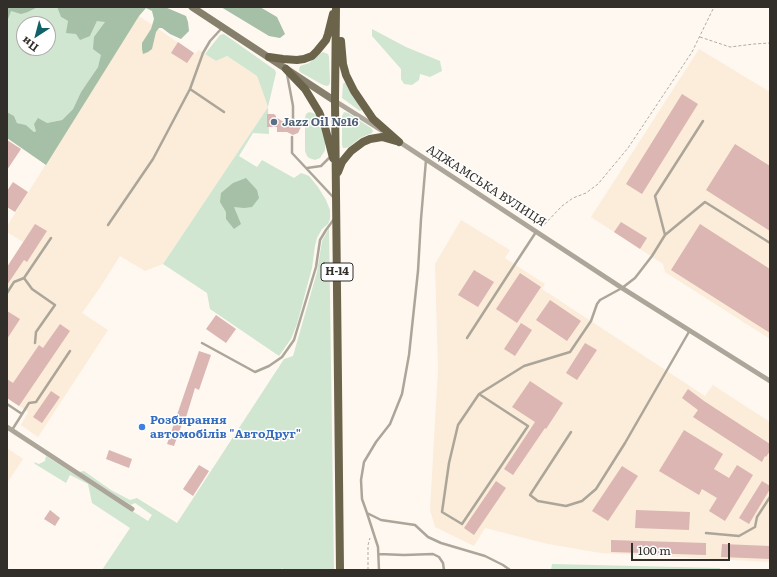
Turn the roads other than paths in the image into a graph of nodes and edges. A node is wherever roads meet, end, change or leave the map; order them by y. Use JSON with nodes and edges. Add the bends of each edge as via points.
{"nodes":[{"id":1,"x":192,"y":7,"type":"edge"},
{"id":2,"x":336,"y":7,"type":"edge"},
{"id":3,"x":223,"y":27,"type":"junction"},
{"id":4,"x":269,"y":57,"type":"junction"},
{"id":5,"x":286,"y":69,"type":"junction"},
{"id":6,"x":190,"y":89,"type":"junction"},
{"id":7,"x":336,"y":101,"type":"junction"},
{"id":8,"x":224,"y":112,"type":"dead end"},
{"id":9,"x":293,"y":119,"type":"dead end"},
{"id":10,"x":703,"y":121,"type":"dead end"},
{"id":11,"x":292,"y":137,"type":"dead end"},
{"id":12,"x":399,"y":142,"type":"junction"},
{"id":13,"x":332,"y":156,"type":"junction"},
{"id":14,"x":426,"y":160,"type":"junction"},
{"id":15,"x":306,"y":168,"type":"junction"},
{"id":16,"x":336,"y":176,"type":"junction"},
{"id":17,"x":337,"y":201,"type":"junction"},
{"id":18,"x":337,"y":216,"type":"junction"},
{"id":19,"x":108,"y":225,"type":"dead end"},
{"id":20,"x":536,"y":232,"type":"junction"},
{"id":21,"x":665,"y":235,"type":"junction"},
{"id":22,"x":51,"y":238,"type":"dead end"},
{"id":23,"x":770,"y":243,"type":"edge"},
{"id":24,"x":24,"y":278,"type":"junction"},
{"id":25,"x":622,"y":288,"type":"junction"},
{"id":26,"x":7,"y":292,"type":"edge"},
{"id":27,"x":690,"y":330,"type":"junction"},
{"id":28,"x":467,"y":338,"type":"dead end"},
{"id":29,"x":35,"y":343,"type":"dead end"},
{"id":30,"x":202,"y":343,"type":"dead end"},
{"id":31,"x":70,"y":351,"type":"dead end"},
{"id":32,"x":770,"y":381,"type":"edge"},
{"id":33,"x":479,"y":394,"type":"junction"},
{"id":34,"x":7,"y":404,"type":"edge"},
{"id":35,"x":22,"y":414,"type":"junction"},
{"id":36,"x":7,"y":427,"type":"edge"},
{"id":37,"x":12,"y":430,"type":"junction"},
{"id":38,"x":571,"y":432,"type":"dead end"},
{"id":39,"x":770,"y":497,"type":"edge"},
{"id":40,"x":132,"y":509,"type":"dead end"},
{"id":41,"x":367,"y":513,"type":"junction"},
{"id":42,"x":706,"y":533,"type":"dead end"},
{"id":43,"x":379,"y":554,"type":"junction"},
{"id":44,"x":340,"y":570,"type":"edge"},
{"id":45,"x":379,"y":570,"type":"edge"},
{"id":46,"x":444,"y":570,"type":"edge"},
{"id":47,"x":510,"y":570,"type":"edge"}],
"edges":[{"from":1,"to":3,"type":"main road","name":"АДЖАМСЬКА ВУЛИЦЯ"},
{"from":2,"to":4,"type":"main road","via":[[326,40],[312,56],[290,60]]},
{"from":2,"to":7,"type":"main road","number":"Н-14"},
{"from":2,"to":12,"type":"main road","via":[[346,75],[373,119]]},
{"from":3,"to":4,"type":"main road","name":"АДЖАМСЬКА ВУЛИЦЯ"},
{"from":3,"to":6,"type":"lane","via":[[203,53]]},
{"from":4,"to":5,"type":"main road","name":"АДЖАМСЬКА ВУЛИЦЯ"},
{"from":5,"to":7,"type":"main road","name":"АДЖАМСЬКА ВУЛИЦЯ"},
{"from":5,"to":9,"type":"lane"},
{"from":5,"to":13,"type":"main road","via":[[305,89],[317,107]]},
{"from":6,"to":8,"type":"lane"},
{"from":6,"to":19,"type":"lane","via":[[153,159]]},
{"from":7,"to":12,"type":"street","name":"АДЖАМСЬКА ВУЛИЦЯ"},
{"from":7,"to":16,"type":"main road","number":"Н-14"},
{"from":10,"to":21,"type":"lane","via":[[655,196]]},
{"from":11,"to":15,"type":"lane","via":[[292,154]]},
{"from":12,"to":14,"type":"street","name":"АДЖАМСЬКА ВУЛИЦЯ"},
{"from":12,"to":16,"type":"main road","via":[[382,138],[363,142],[346,156]]},
{"from":13,"to":15,"type":"lane","via":[[321,166]]},
{"from":13,"to":16,"type":"main road"},
{"from":14,"to":20,"type":"street","name":"АДЖАМСЬКА ВУЛИЦЯ"},
{"from":14,"to":41,"type":"lane","via":[[409,355],[402,394],[390,424],[364,462],[361,480],[362,499]]},
{"from":15,"to":17,"type":"lane"},
{"from":16,"to":17,"type":"main road","number":"Н-14"},
{"from":17,"to":18,"type":"main road","number":"Н-14"},
{"from":18,"to":30,"type":"lane","via":[[320,240],[316,266],[294,340],[282,357],[255,372]]},
{"from":18,"to":44,"type":"main road","number":"Н-14"},
{"from":20,"to":25,"type":"street","name":"АДЖАМСЬКА ВУЛИЦЯ"},
{"from":20,"to":28,"type":"lane"},
{"from":21,"to":23,"type":"lane","via":[[705,202]]},
{"from":21,"to":25,"type":"lane","via":[[635,278]]},
{"from":22,"to":24,"type":"lane"},
{"from":24,"to":26,"type":"lane","via":[[14,282]]},
{"from":24,"to":29,"type":"lane","via":[[32,289],[55,304],[36,332]]},
{"from":25,"to":27,"type":"street","name":"АДЖАМСЬКА ВУЛИЦЯ"},
{"from":25,"to":33,"type":"lane","via":[[600,300],[591,321],[570,352],[524,366]]},
{"from":27,"to":32,"type":"street","name":"АДЖАМСЬКА ВУЛИЦЯ"},
{"from":27,"to":38,"type":"lane","via":[[596,489],[582,502],[566,506],[538,501],[530,495]]},
{"from":31,"to":35,"type":"lane","via":[[36,402],[29,403]]},
{"from":33,"to":33,"type":"lane","via":[[528,426],[462,524],[442,512],[458,425]]},
{"from":34,"to":35,"type":"lane"},
{"from":35,"to":37,"type":"lane"},
{"from":36,"to":37,"type":"street"},
{"from":37,"to":40,"type":"street"},
{"from":39,"to":42,"type":"lane","via":[[757,517],[755,527],[739,536]]},
{"from":41,"to":43,"type":"lane"},
{"from":41,"to":47,"type":"lane","via":[[381,520],[415,525],[428,537],[485,556]]},
{"from":43,"to":45,"type":"lane"},
{"from":43,"to":46,"type":"lane","via":[[433,554],[439,556]]}]}
